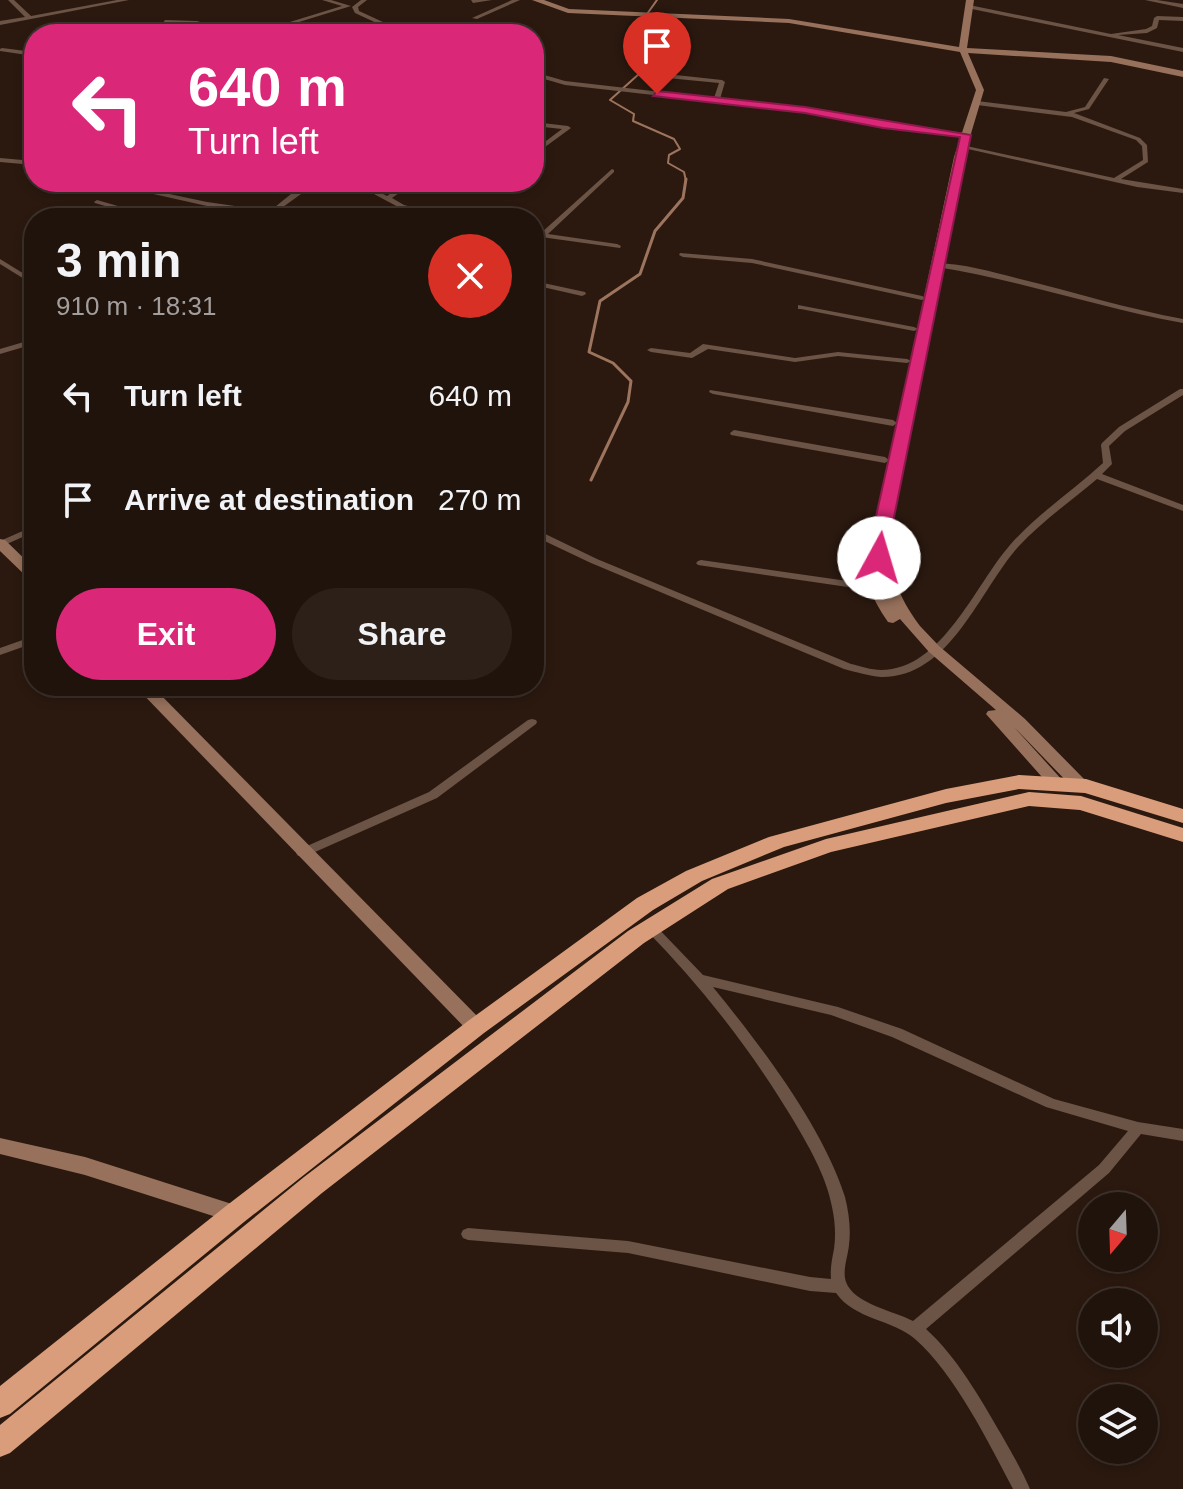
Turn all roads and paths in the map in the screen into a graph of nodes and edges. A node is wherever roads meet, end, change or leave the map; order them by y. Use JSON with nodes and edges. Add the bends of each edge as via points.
{"nodes":[{"id":1,"x":11,"y":0,"type":"edge"},
{"id":2,"x":126,"y":0,"type":"edge"},
{"id":3,"x":325,"y":0,"type":"edge"},
{"id":4,"x":364,"y":0,"type":"edge"},
{"id":5,"x":492,"y":0,"type":"edge"},
{"id":6,"x":536,"y":0,"type":"edge"},
{"id":7,"x":1148,"y":0,"type":"edge"},
{"id":8,"x":473,"y":1,"type":"edge"},
{"id":9,"x":514,"y":1,"type":"edge"},
{"id":10,"x":66,"y":2,"type":"edge"},
{"id":11,"x":968,"y":2,"type":"edge"},
{"id":12,"x":351,"y":6,"type":"junction"},
{"id":13,"x":1183,"y":6,"type":"edge"},
{"id":14,"x":76,"y":10,"type":"junction"},
{"id":15,"x":30,"y":18,"type":"junction"},
{"id":16,"x":475,"y":18,"type":"dead end"},
{"id":17,"x":1183,"y":19,"type":"edge"},
{"id":18,"x":165,"y":22,"type":"dead end"},
{"id":19,"x":0,"y":23,"type":"edge"},
{"id":20,"x":200,"y":24,"type":"edge"},
{"id":21,"x":289,"y":24,"type":"edge"},
{"id":22,"x":383,"y":24,"type":"edge"},
{"id":23,"x":1109,"y":35,"type":"junction"},
{"id":24,"x":2,"y":50,"type":"edge"},
{"id":25,"x":960,"y":50,"type":"junction"},
{"id":26,"x":1183,"y":50,"type":"edge"},
{"id":27,"x":24,"y":53,"type":"edge"},
{"id":28,"x":1183,"y":74,"type":"edge"},
{"id":29,"x":657,"y":75,"type":"dead end"},
{"id":30,"x":544,"y":78,"type":"edge"},
{"id":31,"x":1106,"y":79,"type":"dead end"},
{"id":32,"x":716,"y":100,"type":"junction"},
{"id":33,"x":977,"y":103,"type":"junction"},
{"id":34,"x":1065,"y":114,"type":"junction"},
{"id":35,"x":544,"y":125,"type":"edge"},
{"id":36,"x":963,"y":139,"type":"junction"},
{"id":37,"x":544,"y":146,"type":"edge"},
{"id":38,"x":0,"y":160,"type":"edge"},
{"id":39,"x":24,"y":162,"type":"edge"},
{"id":40,"x":612,"y":171,"type":"dead end"},
{"id":41,"x":1117,"y":179,"type":"junction"},
{"id":42,"x":1183,"y":191,"type":"edge"},
{"id":43,"x":150,"y":192,"type":"edge"},
{"id":44,"x":301,"y":192,"type":"edge"},
{"id":45,"x":376,"y":192,"type":"edge"},
{"id":46,"x":397,"y":192,"type":"edge"},
{"id":47,"x":387,"y":199,"type":"junction"},
{"id":48,"x":97,"y":202,"type":"dead end"},
{"id":49,"x":118,"y":208,"type":"edge"},
{"id":50,"x":228,"y":208,"type":"edge"},
{"id":51,"x":280,"y":208,"type":"edge"},
{"id":52,"x":406,"y":208,"type":"edge"},
{"id":53,"x":544,"y":229,"type":"edge"},
{"id":54,"x":544,"y":235,"type":"edge"},
{"id":55,"x":617,"y":246,"type":"dead end"},
{"id":56,"x":683,"y":255,"type":"dead end"},
{"id":57,"x":0,"y":261,"type":"edge"},
{"id":58,"x":937,"y":265,"type":"junction"},
{"id":59,"x":24,"y":277,"type":"edge"},
{"id":60,"x":544,"y":285,"type":"edge"},
{"id":61,"x":582,"y":294,"type":"dead end"},
{"id":62,"x":922,"y":298,"type":"junction"},
{"id":63,"x":801,"y":307,"type":"dead end"},
{"id":64,"x":1183,"y":321,"type":"edge"},
{"id":65,"x":914,"y":329,"type":"junction"},
{"id":66,"x":23,"y":345,"type":"edge"},
{"id":67,"x":651,"y":350,"type":"dead end"},
{"id":68,"x":0,"y":352,"type":"edge"},
{"id":69,"x":907,"y":361,"type":"junction"},
{"id":70,"x":1183,"y":391,"type":"edge"},
{"id":71,"x":713,"y":392,"type":"dead end"},
{"id":72,"x":893,"y":423,"type":"junction"},
{"id":73,"x":734,"y":433,"type":"dead end"},
{"id":74,"x":885,"y":460,"type":"junction"},
{"id":75,"x":1096,"y":475,"type":"junction"},
{"id":76,"x":1183,"y":508,"type":"edge"},
{"id":77,"x":24,"y":533,"type":"edge"},
{"id":78,"x":544,"y":537,"type":"edge"},
{"id":79,"x":1,"y":543,"type":"edge"},
{"id":80,"x":701,"y":563,"type":"dead end"},
{"id":81,"x":24,"y":566,"type":"edge"},
{"id":82,"x":873,"y":588,"type":"junction"},
{"id":83,"x":888,"y":590,"type":"junction"},
{"id":84,"x":24,"y":643,"type":"edge"},
{"id":85,"x":0,"y":652,"type":"edge"},
{"id":86,"x":933,"y":655,"type":"junction"},
{"id":87,"x":153,"y":696,"type":"edge"},
{"id":88,"x":532,"y":722,"type":"dead end"},
{"id":89,"x":1068,"y":784,"type":"junction"},
{"id":90,"x":1183,"y":816,"type":"edge"},
{"id":91,"x":1183,"y":835,"type":"edge"},
{"id":92,"x":302,"y":853,"type":"junction"},
{"id":93,"x":650,"y":927,"type":"junction"},
{"id":94,"x":700,"y":979,"type":"junction"},
{"id":95,"x":476,"y":1027,"type":"junction"},
{"id":96,"x":1138,"y":1128,"type":"junction"},
{"id":97,"x":1183,"y":1135,"type":"edge"},
{"id":98,"x":0,"y":1146,"type":"edge"},
{"id":99,"x":235,"y":1214,"type":"junction"},
{"id":100,"x":468,"y":1234,"type":"dead end"},
{"id":101,"x":840,"y":1287,"type":"junction"},
{"id":102,"x":914,"y":1329,"type":"junction"},
{"id":103,"x":0,"y":1404,"type":"edge"},
{"id":104,"x":0,"y":1443,"type":"edge"},
{"id":105,"x":1022,"y":1489,"type":"edge"}],
"edges":[{"from":1,"to":15,"type":"street"},
{"from":2,"to":14,"type":"street"},
{"from":3,"to":12,"type":"street"},
{"from":4,"to":12,"type":"street"},
{"from":5,"to":8,"type":"street"},
{"from":5,"to":9,"type":"street"},
{"from":6,"to":25,"type":"street","via":[[559,9],[789,21]]},
{"from":7,"to":13,"type":"street"},
{"from":9,"to":16,"type":"street"},
{"from":10,"to":14,"type":"street"},
{"from":11,"to":23,"type":"street"},
{"from":11,"to":25,"type":"street"},
{"from":12,"to":21,"type":"street"},
{"from":12,"to":22,"type":"street"},
{"from":14,"to":15,"type":"street"},
{"from":15,"to":19,"type":"street"},
{"from":17,"to":23,"type":"street","via":[[1157,18],[1147,31]]},
{"from":18,"to":20,"type":"street"},
{"from":23,"to":26,"type":"street"},
{"from":24,"to":27,"type":"street"},
{"from":25,"to":28,"type":"street","via":[[1099,58]]},
{"from":25,"to":33,"type":"street","via":[[978,83]]},
{"from":25,"to":36,"type":"street","via":[[974,90]]},
{"from":29,"to":32,"type":"street","via":[[722,82]]},
{"from":30,"to":32,"type":"street"},
{"from":31,"to":34,"type":"street","via":[[1087,108]]},
{"from":32,"to":36,"type":"street"},
{"from":33,"to":34,"type":"street"},
{"from":33,"to":36,"type":"street"},
{"from":34,"to":41,"type":"street","via":[[1145,146],[1146,161]]},
{"from":35,"to":37,"type":"street","via":[[568,128]]},
{"from":36,"to":41,"type":"street"},
{"from":36,"to":58,"type":"street"},
{"from":36,"to":62,"type":"street"},
{"from":38,"to":39,"type":"street"},
{"from":40,"to":53,"type":"street"},
{"from":41,"to":42,"type":"street"},
{"from":43,"to":50,"type":"street"},
{"from":44,"to":51,"type":"street"},
{"from":45,"to":47,"type":"street"},
{"from":46,"to":47,"type":"street"},
{"from":47,"to":52,"type":"street"},
{"from":48,"to":49,"type":"street"},
{"from":54,"to":55,"type":"street"},
{"from":56,"to":62,"type":"street","via":[[752,261]]},
{"from":57,"to":59,"type":"street"},
{"from":58,"to":64,"type":"street","via":[[1022,280],[1098,304]]},
{"from":58,"to":83,"type":"street","via":[[881,530],[879,558]]},
{"from":60,"to":61,"type":"street"},
{"from":62,"to":65,"type":"street"},
{"from":63,"to":65,"type":"street"},
{"from":65,"to":69,"type":"street"},
{"from":66,"to":68,"type":"street"},
{"from":67,"to":69,"type":"street","via":[[692,356],[706,346],[795,360],[838,354]]},
{"from":69,"to":72,"type":"street"},
{"from":70,"to":75,"type":"street","via":[[1105,445],[1108,464]]},
{"from":71,"to":72,"type":"street"},
{"from":72,"to":74,"type":"street"},
{"from":73,"to":74,"type":"street"},
{"from":74,"to":82,"type":"street","via":[[868,545]]},
{"from":75,"to":76,"type":"street"},
{"from":75,"to":86,"type":"street","via":[[1012,549]]},
{"from":77,"to":79,"type":"street"},
{"from":78,"to":86,"type":"street","via":[[862,672],[898,674]]},
{"from":79,"to":81,"type":"street"},
{"from":80,"to":82,"type":"street"},
{"from":82,"to":83,"type":"street"},
{"from":82,"to":86,"type":"street","via":[[902,631]]},
{"from":83,"to":86,"type":"street"},
{"from":84,"to":85,"type":"street"},
{"from":86,"to":89,"type":"street"},
{"from":86,"to":89,"type":"street","via":[[1018,721]]},
{"from":87,"to":92,"type":"street"},
{"from":88,"to":92,"type":"street","via":[[433,795]]},
{"from":89,"to":90,"type":"highway"},
{"from":89,"to":95,"type":"highway","via":[[1019,782],[946,796],[733,857],[645,904]]},
{"from":91,"to":93,"type":"highway","via":[[1081,803],[1008,802],[779,860],[720,884]]},
{"from":92,"to":95,"type":"street"},
{"from":93,"to":94,"type":"street"},
{"from":93,"to":104,"type":"highway","via":[[313,1185]]},
{"from":94,"to":96,"type":"street","via":[[833,1010],[910,1039],[1025,1094]]},
{"from":94,"to":101,"type":"street","via":[[784,1095],[830,1179],[840,1210]]},
{"from":95,"to":99,"type":"highway"},
{"from":96,"to":97,"type":"street"},
{"from":96,"to":102,"type":"street","via":[[1104,1169]]},
{"from":98,"to":99,"type":"street","via":[[85,1166]]},
{"from":99,"to":103,"type":"highway"},
{"from":100,"to":101,"type":"street","via":[[628,1247]]},
{"from":101,"to":102,"type":"street","via":[[860,1304]]},
{"from":102,"to":105,"type":"street","via":[[990,1427]]}]}
